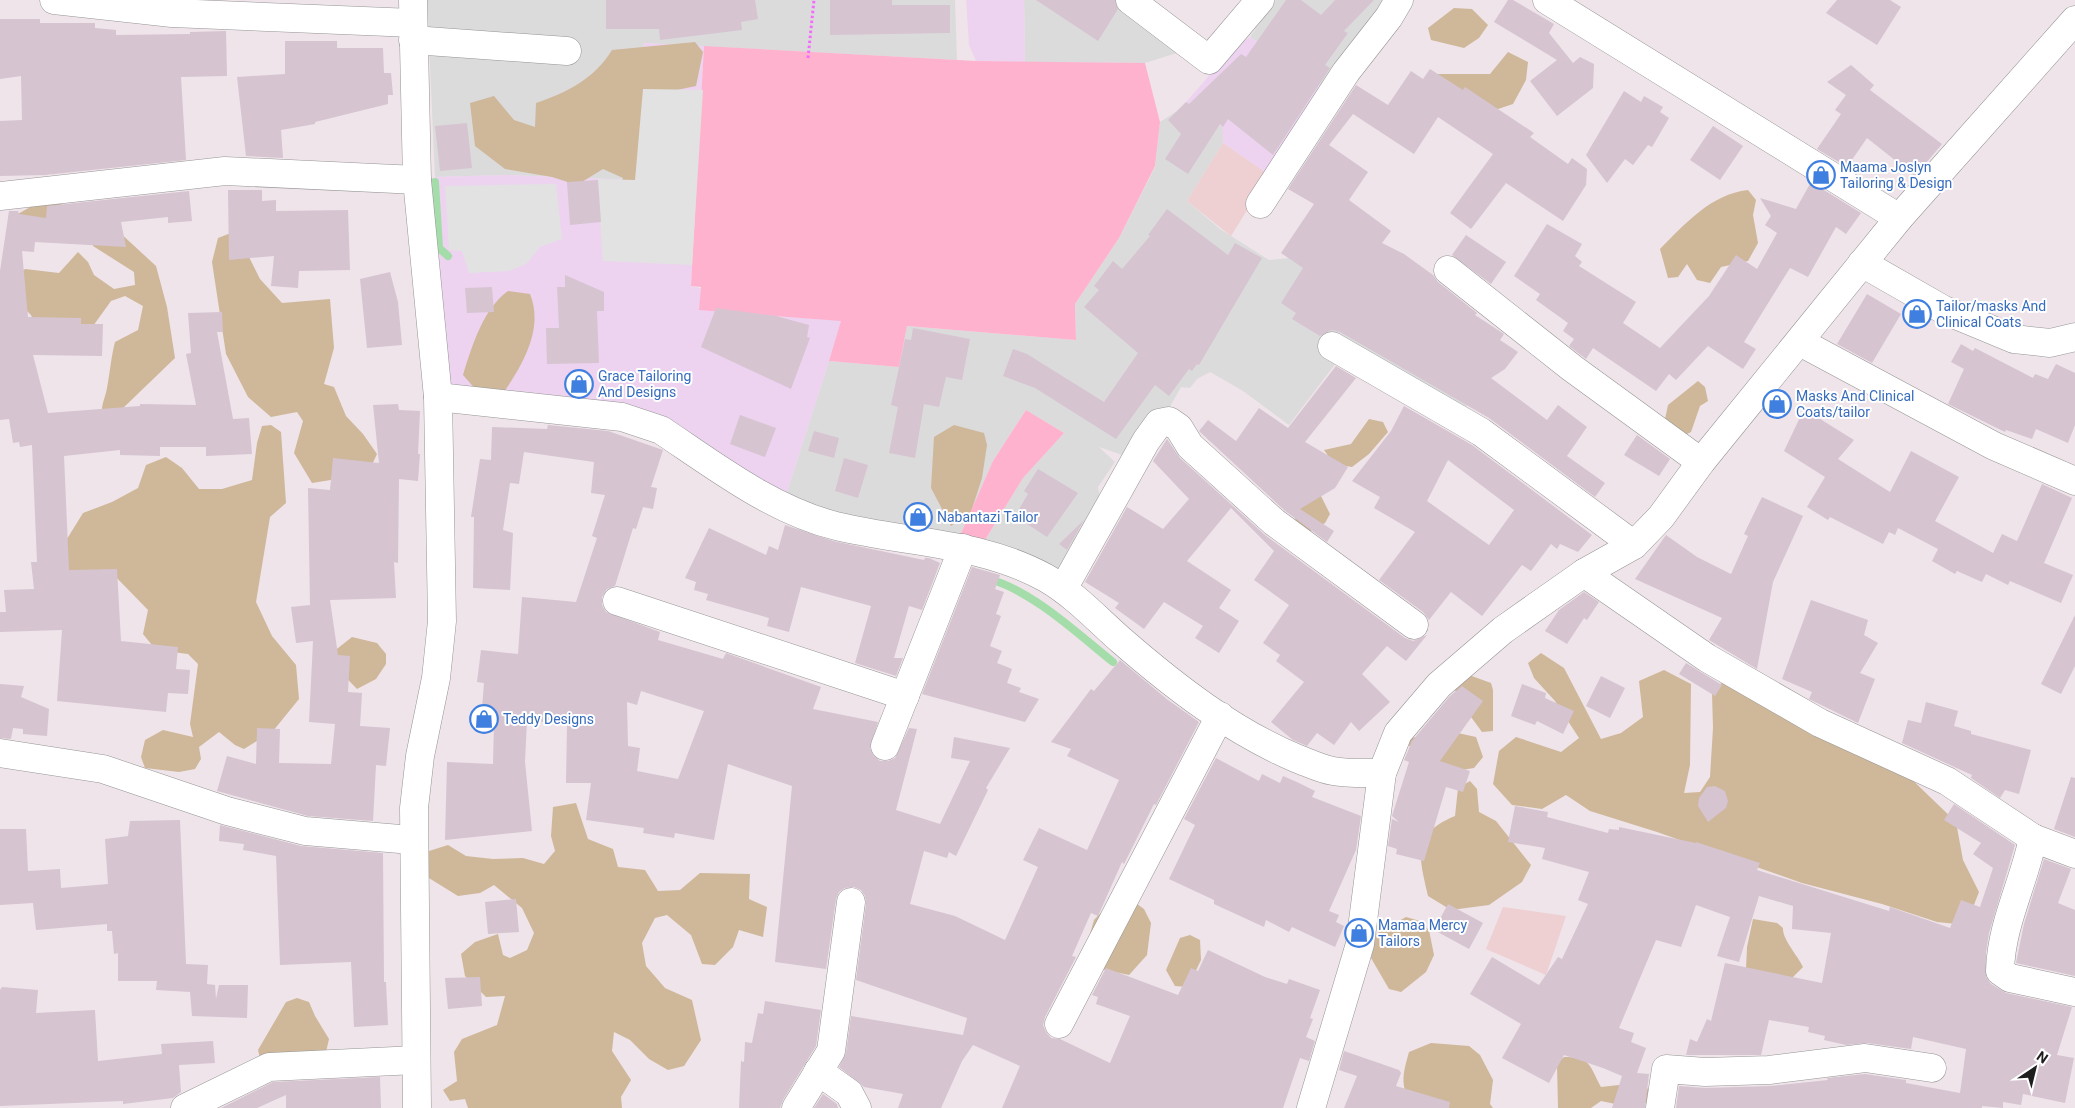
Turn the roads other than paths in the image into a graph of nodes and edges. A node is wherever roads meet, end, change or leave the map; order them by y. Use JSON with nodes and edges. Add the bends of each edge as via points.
{"nodes":[{"id":1,"x":54,"y":0,"type":"edge"},
{"id":2,"x":1130,"y":0,"type":"edge"},
{"id":3,"x":1260,"y":0,"type":"edge"},
{"id":4,"x":1398,"y":0,"type":"edge"},
{"id":5,"x":1547,"y":0,"type":"edge"},
{"id":6,"x":173,"y":7,"type":"edge"},
{"id":7,"x":2075,"y":20,"type":"edge"},
{"id":8,"x":413,"y":21,"type":"edge"},
{"id":9,"x":568,"y":51,"type":"dead end"},
{"id":10,"x":417,"y":180,"type":"junction"},
{"id":11,"x":0,"y":196,"type":"edge"},
{"id":12,"x":1260,"y":204,"type":"dead end"},
{"id":13,"x":1899,"y":218,"type":"junction"},
{"id":14,"x":1862,"y":263,"type":"junction"},
{"id":15,"x":1448,"y":270,"type":"dead end"},
{"id":16,"x":2075,"y":337,"type":"edge"},
{"id":17,"x":1800,"y":342,"type":"junction"},
{"id":18,"x":1332,"y":346,"type":"dead end"},
{"id":19,"x":438,"y":397,"type":"junction"},
{"id":20,"x":1701,"y":462,"type":"junction"},
{"id":21,"x":2075,"y":481,"type":"edge"},
{"id":22,"x":1634,"y":545,"type":"junction"},
{"id":23,"x":963,"y":548,"type":"junction"},
{"id":24,"x":1584,"y":573,"type":"junction"},
{"id":25,"x":1063,"y":589,"type":"junction"},
{"id":26,"x":617,"y":601,"type":"dead end"},
{"id":27,"x":1414,"y":624,"type":"dead end"},
{"id":28,"x":905,"y":696,"type":"junction"},
{"id":29,"x":1220,"y":716,"type":"junction"},
{"id":30,"x":886,"y":746,"type":"dead end"},
{"id":31,"x":0,"y":753,"type":"edge"},
{"id":32,"x":1382,"y":773,"type":"junction"},
{"id":33,"x":2033,"y":838,"type":"junction"},
{"id":34,"x":412,"y":840,"type":"junction"},
{"id":35,"x":2075,"y":854,"type":"edge"},
{"id":36,"x":851,"y":902,"type":"dead end"},
{"id":37,"x":2075,"y":992,"type":"edge"},
{"id":38,"x":1059,"y":1024,"type":"dead end"},
{"id":39,"x":416,"y":1060,"type":"junction"},
{"id":40,"x":1932,"y":1068,"type":"dead end"},
{"id":41,"x":818,"y":1071,"type":"junction"},
{"id":42,"x":185,"y":1108,"type":"edge"},
{"id":43,"x":417,"y":1108,"type":"edge"},
{"id":44,"x":796,"y":1108,"type":"edge"},
{"id":45,"x":857,"y":1108,"type":"edge"},
{"id":46,"x":1311,"y":1108,"type":"edge"},
{"id":47,"x":1660,"y":1108,"type":"edge"}],
"edges":[{"from":1,"to":6,"type":"street"},
{"from":2,"to":3,"type":"street","via":[[1209,60]]},
{"from":4,"to":12,"type":"street","via":[[1389,17],[1346,72]]},
{"from":5,"to":13,"type":"street"},
{"from":6,"to":8,"type":"street"},
{"from":7,"to":13,"type":"street"},
{"from":8,"to":9,"type":"street"},
{"from":8,"to":10,"type":"street"},
{"from":10,"to":11,"type":"street","via":[[226,172]]},
{"from":10,"to":19,"type":"street"},
{"from":13,"to":14,"type":"street"},
{"from":14,"to":16,"type":"street","via":[[1944,310],[2014,339],[2050,343]]},
{"from":14,"to":17,"type":"street"},
{"from":15,"to":20,"type":"street","via":[[1572,368]]},
{"from":17,"to":20,"type":"street"},
{"from":17,"to":21,"type":"street","via":[[1994,446]]},
{"from":18,"to":22,"type":"street","via":[[1481,432]]},
{"from":19,"to":23,"type":"street","via":[[598,413],[646,424],[759,493],[812,519],[861,531]]},
{"from":19,"to":34,"type":"street","via":[[442,622],[436,678],[420,756]]},
{"from":20,"to":22,"type":"street","via":[[1661,517]]},
{"from":22,"to":24,"type":"street"},
{"from":23,"to":25,"type":"street","via":[[1009,561]]},
{"from":23,"to":28,"type":"street"},
{"from":24,"to":32,"type":"street","via":[[1503,630],[1439,685],[1398,733]]},
{"from":24,"to":33,"type":"street","via":[[1707,658],[1820,723],[1947,782]]},
{"from":25,"to":27,"type":"street","via":[[1146,441],[1159,423],[1169,421],[1179,428],[1190,446],[1274,522]]},
{"from":25,"to":29,"type":"street","via":[[1148,663]]},
{"from":26,"to":28,"type":"street"},
{"from":28,"to":30,"type":"street"},
{"from":29,"to":32,"type":"street","via":[[1267,745],[1308,763],[1332,771]]},
{"from":29,"to":38,"type":"street"},
{"from":31,"to":34,"type":"street","via":[[103,769],[227,811],[305,831]]},
{"from":32,"to":46,"type":"street","via":[[1360,944]]},
{"from":33,"to":35,"type":"street"},
{"from":33,"to":37,"type":"street","via":[[2005,929],[2000,971],[2010,978]]},
{"from":34,"to":39,"type":"street"},
{"from":36,"to":41,"type":"street","via":[[831,1051]]},
{"from":39,"to":42,"type":"street","via":[[269,1066]]},
{"from":39,"to":43,"type":"street"},
{"from":40,"to":47,"type":"street","via":[[1865,1058],[1769,1070],[1704,1072],[1666,1069]]},
{"from":41,"to":44,"type":"street"},
{"from":41,"to":45,"type":"street","via":[[849,1093]]}]}
